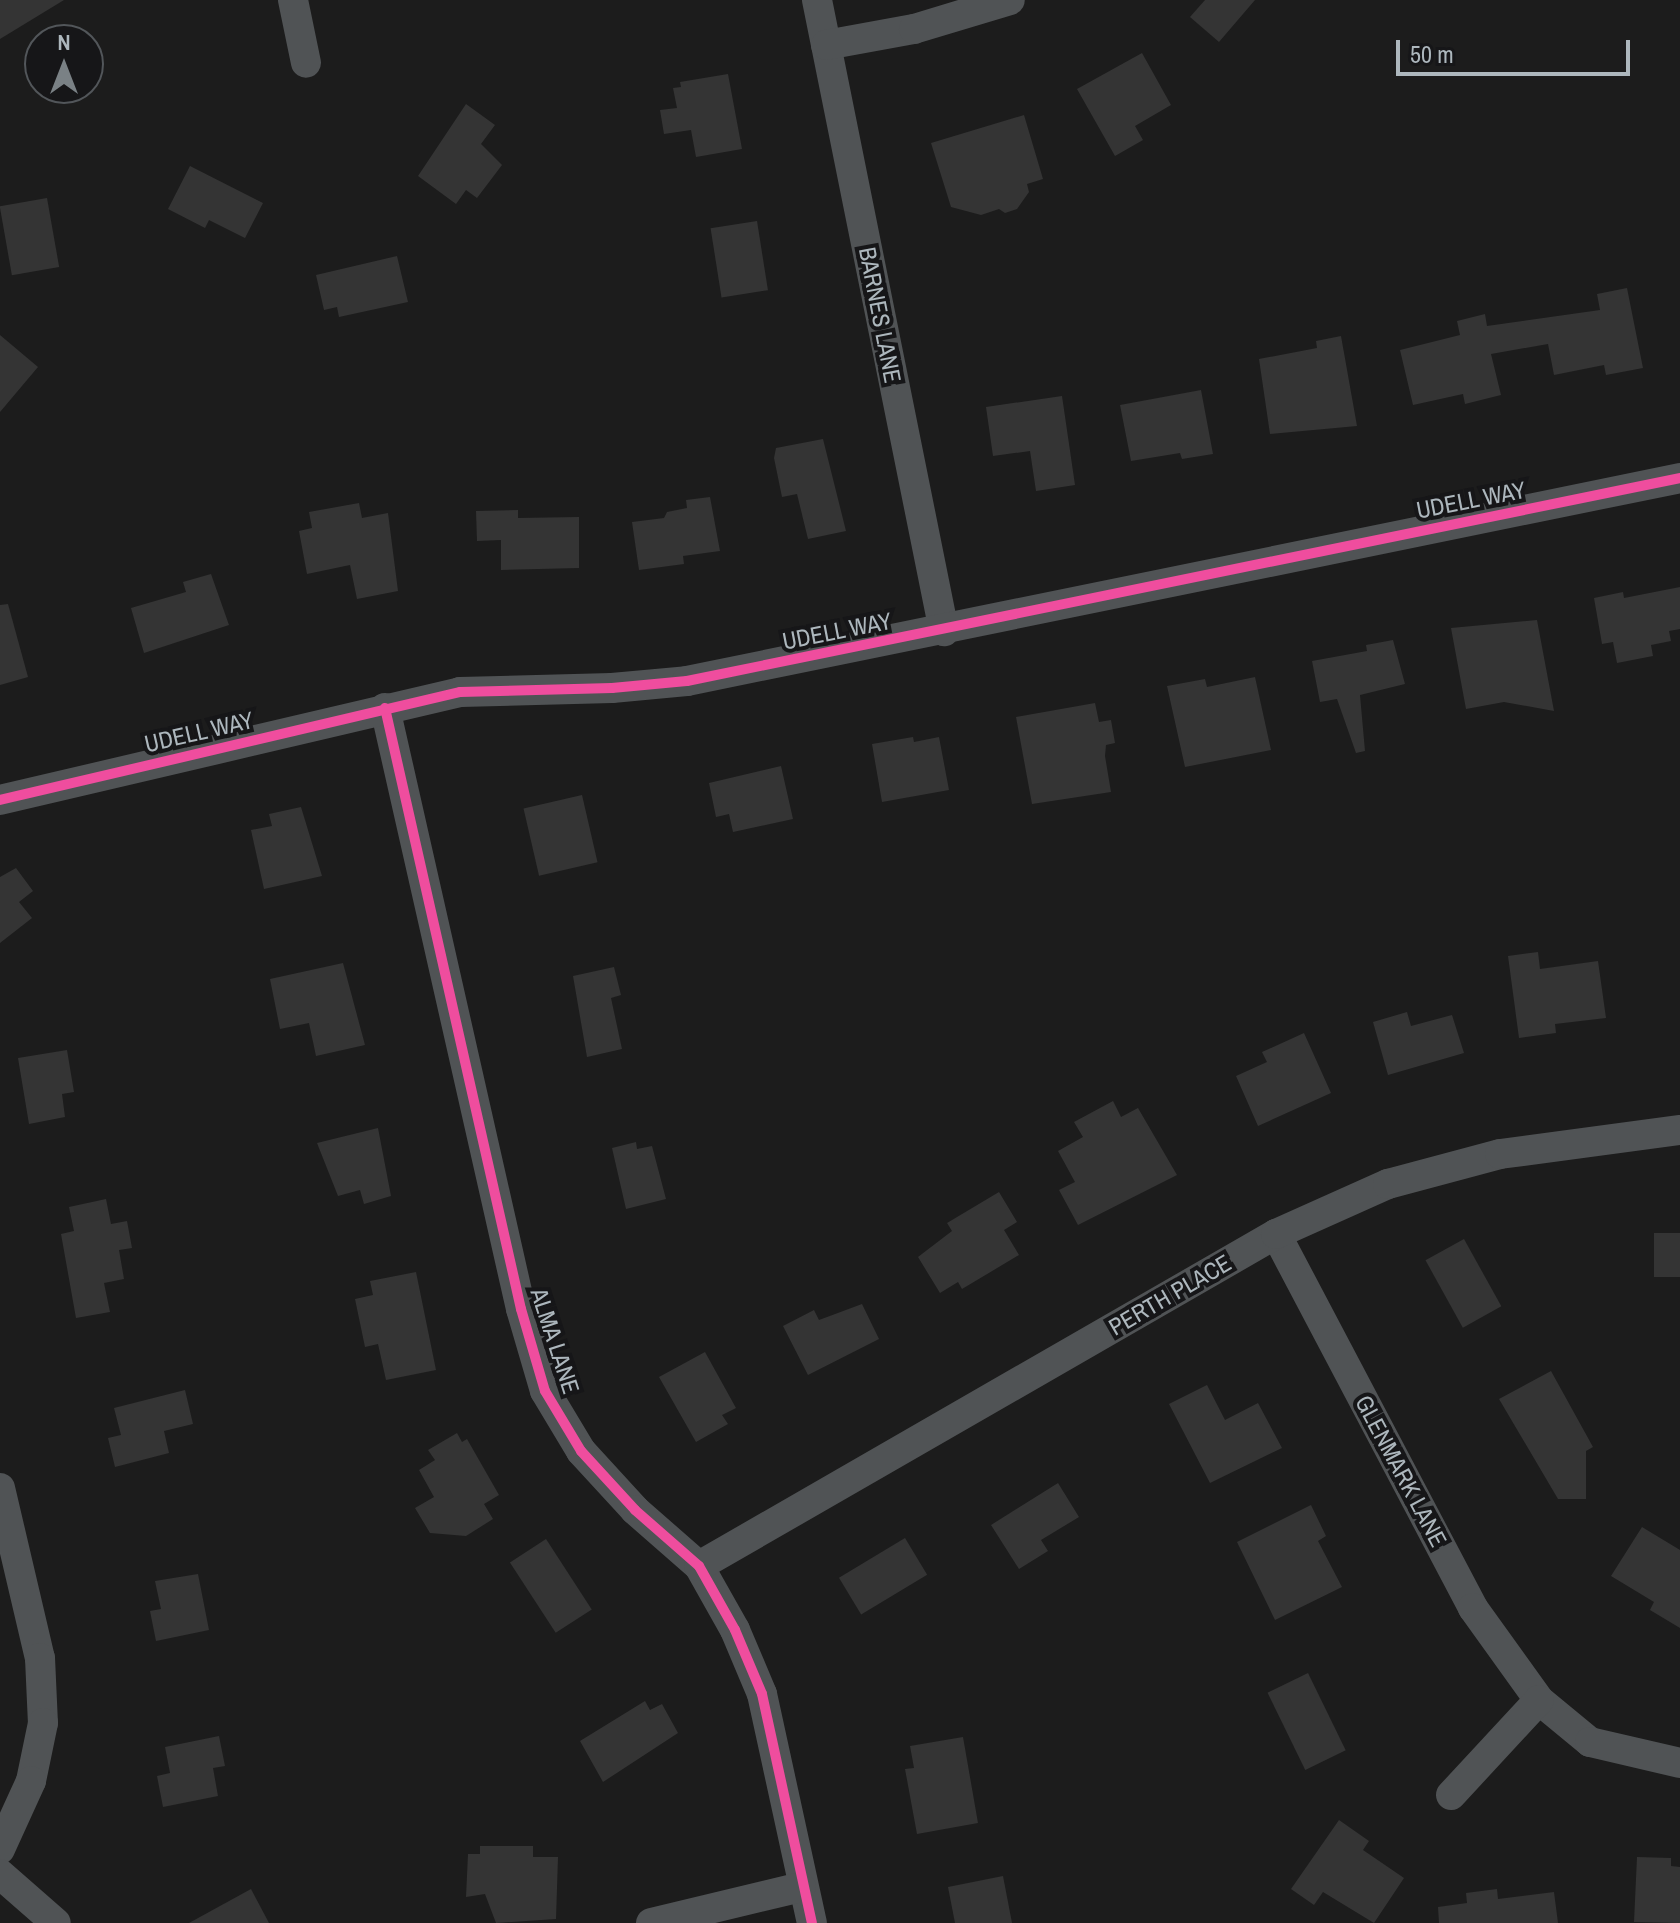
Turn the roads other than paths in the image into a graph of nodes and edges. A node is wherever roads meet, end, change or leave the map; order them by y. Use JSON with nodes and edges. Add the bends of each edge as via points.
{"nodes":[{"id":1,"x":293,"y":0,"type":"edge"},
{"id":2,"x":817,"y":0,"type":"edge"},
{"id":3,"x":1010,"y":0,"type":"edge"},
{"id":4,"x":826,"y":45,"type":"junction"},
{"id":5,"x":306,"y":63,"type":"dead end"},
{"id":6,"x":1680,"y":478,"type":"edge"},
{"id":7,"x":944,"y":631,"type":"junction"},
{"id":8,"x":385,"y":708,"type":"junction"},
{"id":9,"x":0,"y":800,"type":"edge"},
{"id":10,"x":1680,"y":1130,"type":"edge"},
{"id":11,"x":1276,"y":1234,"type":"junction"},
{"id":12,"x":0,"y":1488,"type":"edge"},
{"id":13,"x":699,"y":1566,"type":"junction"},
{"id":14,"x":1539,"y":1700,"type":"junction"},
{"id":15,"x":1680,"y":1763,"type":"edge"},
{"id":16,"x":1451,"y":1795,"type":"dead end"},
{"id":17,"x":0,"y":1849,"type":"edge"},
{"id":18,"x":0,"y":1874,"type":"edge"},
{"id":19,"x":801,"y":1887,"type":"junction"},
{"id":20,"x":56,"y":1923,"type":"edge"},
{"id":21,"x":651,"y":1923,"type":"edge"},
{"id":22,"x":812,"y":1923,"type":"edge"}],
"edges":[{"from":1,"to":5,"type":"street"},
{"from":2,"to":4,"type":"street","name":"BARNES LANE"},
{"from":3,"to":4,"type":"street","via":[[914,29]]},
{"from":4,"to":7,"type":"street","name":"BARNES LANE"},
{"from":6,"to":7,"type":"street","name":"UDELL WAY"},
{"from":7,"to":8,"type":"street","name":"UDELL WAY","via":[[687,681],[460,692]]},
{"from":8,"to":9,"type":"street","name":"UDELL WAY"},
{"from":8,"to":13,"type":"street","name":"ALMA LANE","via":[[521,1309],[545,1391],[581,1451],[635,1510]]},
{"from":10,"to":11,"type":"street","name":"PERTH PLACE","via":[[1500,1154],[1388,1184]]},
{"from":11,"to":13,"type":"street","name":"PERTH PLACE"},
{"from":11,"to":14,"type":"street","name":"GLENMARK LANE","via":[[1473,1608]]},
{"from":12,"to":17,"type":"street","via":[[40,1658],[43,1723],[31,1781]]},
{"from":13,"to":19,"type":"street","name":"ALMA LANE","via":[[762,1694]]},
{"from":14,"to":15,"type":"street","name":"GLENMARK LANE","via":[[1590,1742]]},
{"from":14,"to":16,"type":"street"},
{"from":18,"to":20,"type":"street"},
{"from":19,"to":21,"type":"street"},
{"from":19,"to":22,"type":"street","name":"ALMA LANE"}]}
